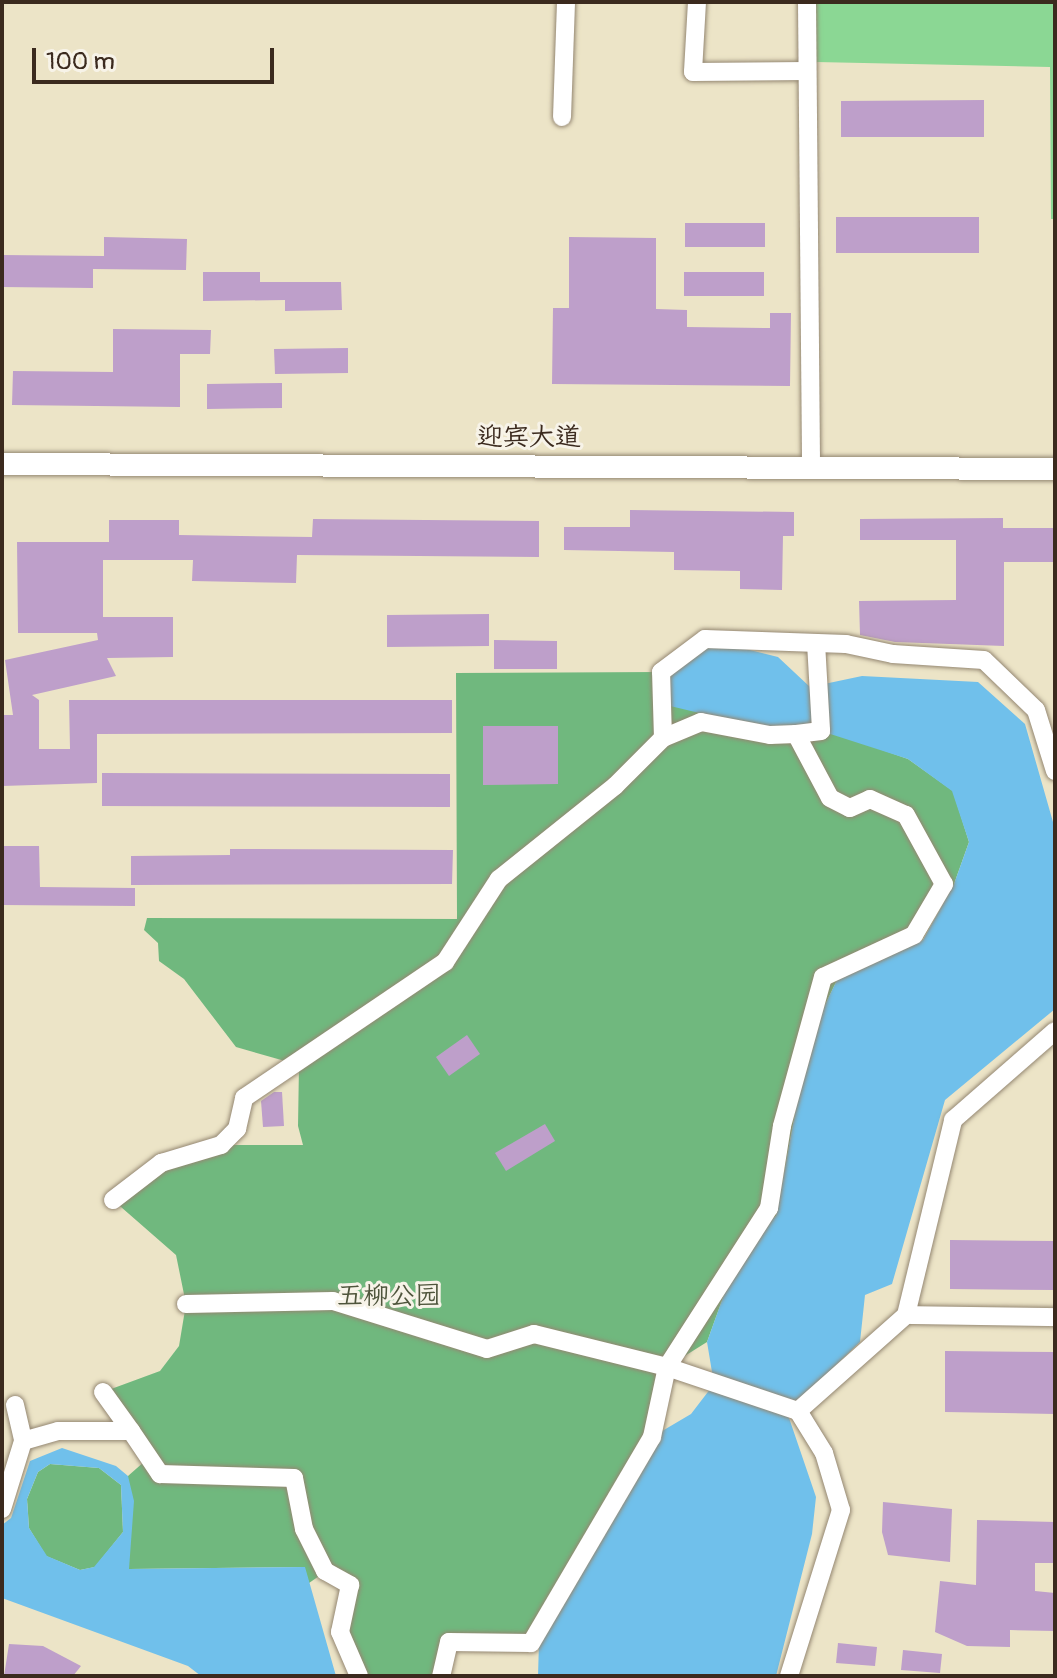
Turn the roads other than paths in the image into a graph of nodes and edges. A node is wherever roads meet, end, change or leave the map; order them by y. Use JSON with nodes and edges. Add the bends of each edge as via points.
{"nodes":[{"id":1,"x":566,"y":2,"type":"edge"},
{"id":2,"x":697,"y":2,"type":"edge"},
{"id":3,"x":807,"y":2,"type":"edge"},
{"id":4,"x":807,"y":71,"type":"junction"},
{"id":5,"x":562,"y":117,"type":"dead end"},
{"id":6,"x":2,"y":451,"type":"edge"},
{"id":7,"x":1055,"y":455,"type":"edge"},
{"id":8,"x":811,"y":460,"type":"junction"},
{"id":9,"x":2,"y":464,"type":"edge"},
{"id":10,"x":1055,"y":469,"type":"edge"},
{"id":11,"x":816,"y":643,"type":"junction"},
{"id":12,"x":796,"y":734,"type":"junction"},
{"id":13,"x":663,"y":738,"type":"junction"},
{"id":14,"x":1055,"y":771,"type":"edge"},
{"id":15,"x":1055,"y":1031,"type":"edge"},
{"id":16,"x":113,"y":1200,"type":"dead end"},
{"id":17,"x":186,"y":1304,"type":"dead end"},
{"id":18,"x":906,"y":1315,"type":"junction"},
{"id":19,"x":1055,"y":1317,"type":"edge"},
{"id":20,"x":667,"y":1367,"type":"junction"},
{"id":21,"x":103,"y":1392,"type":"dead end"},
{"id":22,"x":15,"y":1405,"type":"dead end"},
{"id":23,"x":796,"y":1411,"type":"junction"},
{"id":24,"x":131,"y":1431,"type":"junction"},
{"id":25,"x":23,"y":1441,"type":"junction"},
{"id":26,"x":2,"y":1509,"type":"edge"},
{"id":27,"x":359,"y":1676,"type":"edge"},
{"id":28,"x":441,"y":1676,"type":"edge"},
{"id":29,"x":789,"y":1676,"type":"edge"}],
"edges":[{"from":1,"to":5,"type":"street"},
{"from":2,"to":4,"type":"street","via":[[693,72]]},
{"from":3,"to":4,"type":"street"},
{"from":4,"to":8,"type":"street"},
{"from":6,"to":8,"type":"main road","name":"迎宾大道"},
{"from":7,"to":8,"type":"main road","name":"迎宾大道"},
{"from":8,"to":9,"type":"main road","name":"迎宾大道"},
{"from":8,"to":10,"type":"main road","name":"迎宾大道"},
{"from":11,"to":12,"type":"street","via":[[821,731]]},
{"from":11,"to":13,"type":"street","via":[[705,639],[661,672]]},
{"from":11,"to":14,"type":"street","via":[[984,660],[1036,710]]},
{"from":12,"to":13,"type":"street","via":[[770,735],[701,722]]},
{"from":12,"to":20,"type":"street","via":[[830,798],[850,808],[870,799],[906,815],[944,884],[914,935],[823,977],[782,1126],[769,1208]]},
{"from":13,"to":16,"type":"street","via":[[615,786],[499,879],[445,962],[244,1098],[237,1129],[221,1145],[161,1163]]},
{"from":15,"to":18,"type":"street","via":[[953,1120]]},
{"from":17,"to":20,"type":"street","via":[[333,1301],[487,1349],[534,1334]]},
{"from":18,"to":19,"type":"street"},
{"from":18,"to":23,"type":"street"},
{"from":20,"to":23,"type":"street"},
{"from":20,"to":28,"type":"street","via":[[652,1437],[531,1643],[449,1642]]},
{"from":21,"to":24,"type":"street"},
{"from":22,"to":25,"type":"street"},
{"from":23,"to":29,"type":"street","via":[[824,1453],[841,1510]]},
{"from":24,"to":25,"type":"street","via":[[58,1431]]},
{"from":24,"to":27,"type":"street","via":[[160,1474],[294,1478],[304,1529],[325,1571],[350,1585],[340,1632]]},
{"from":25,"to":26,"type":"street"}]}
